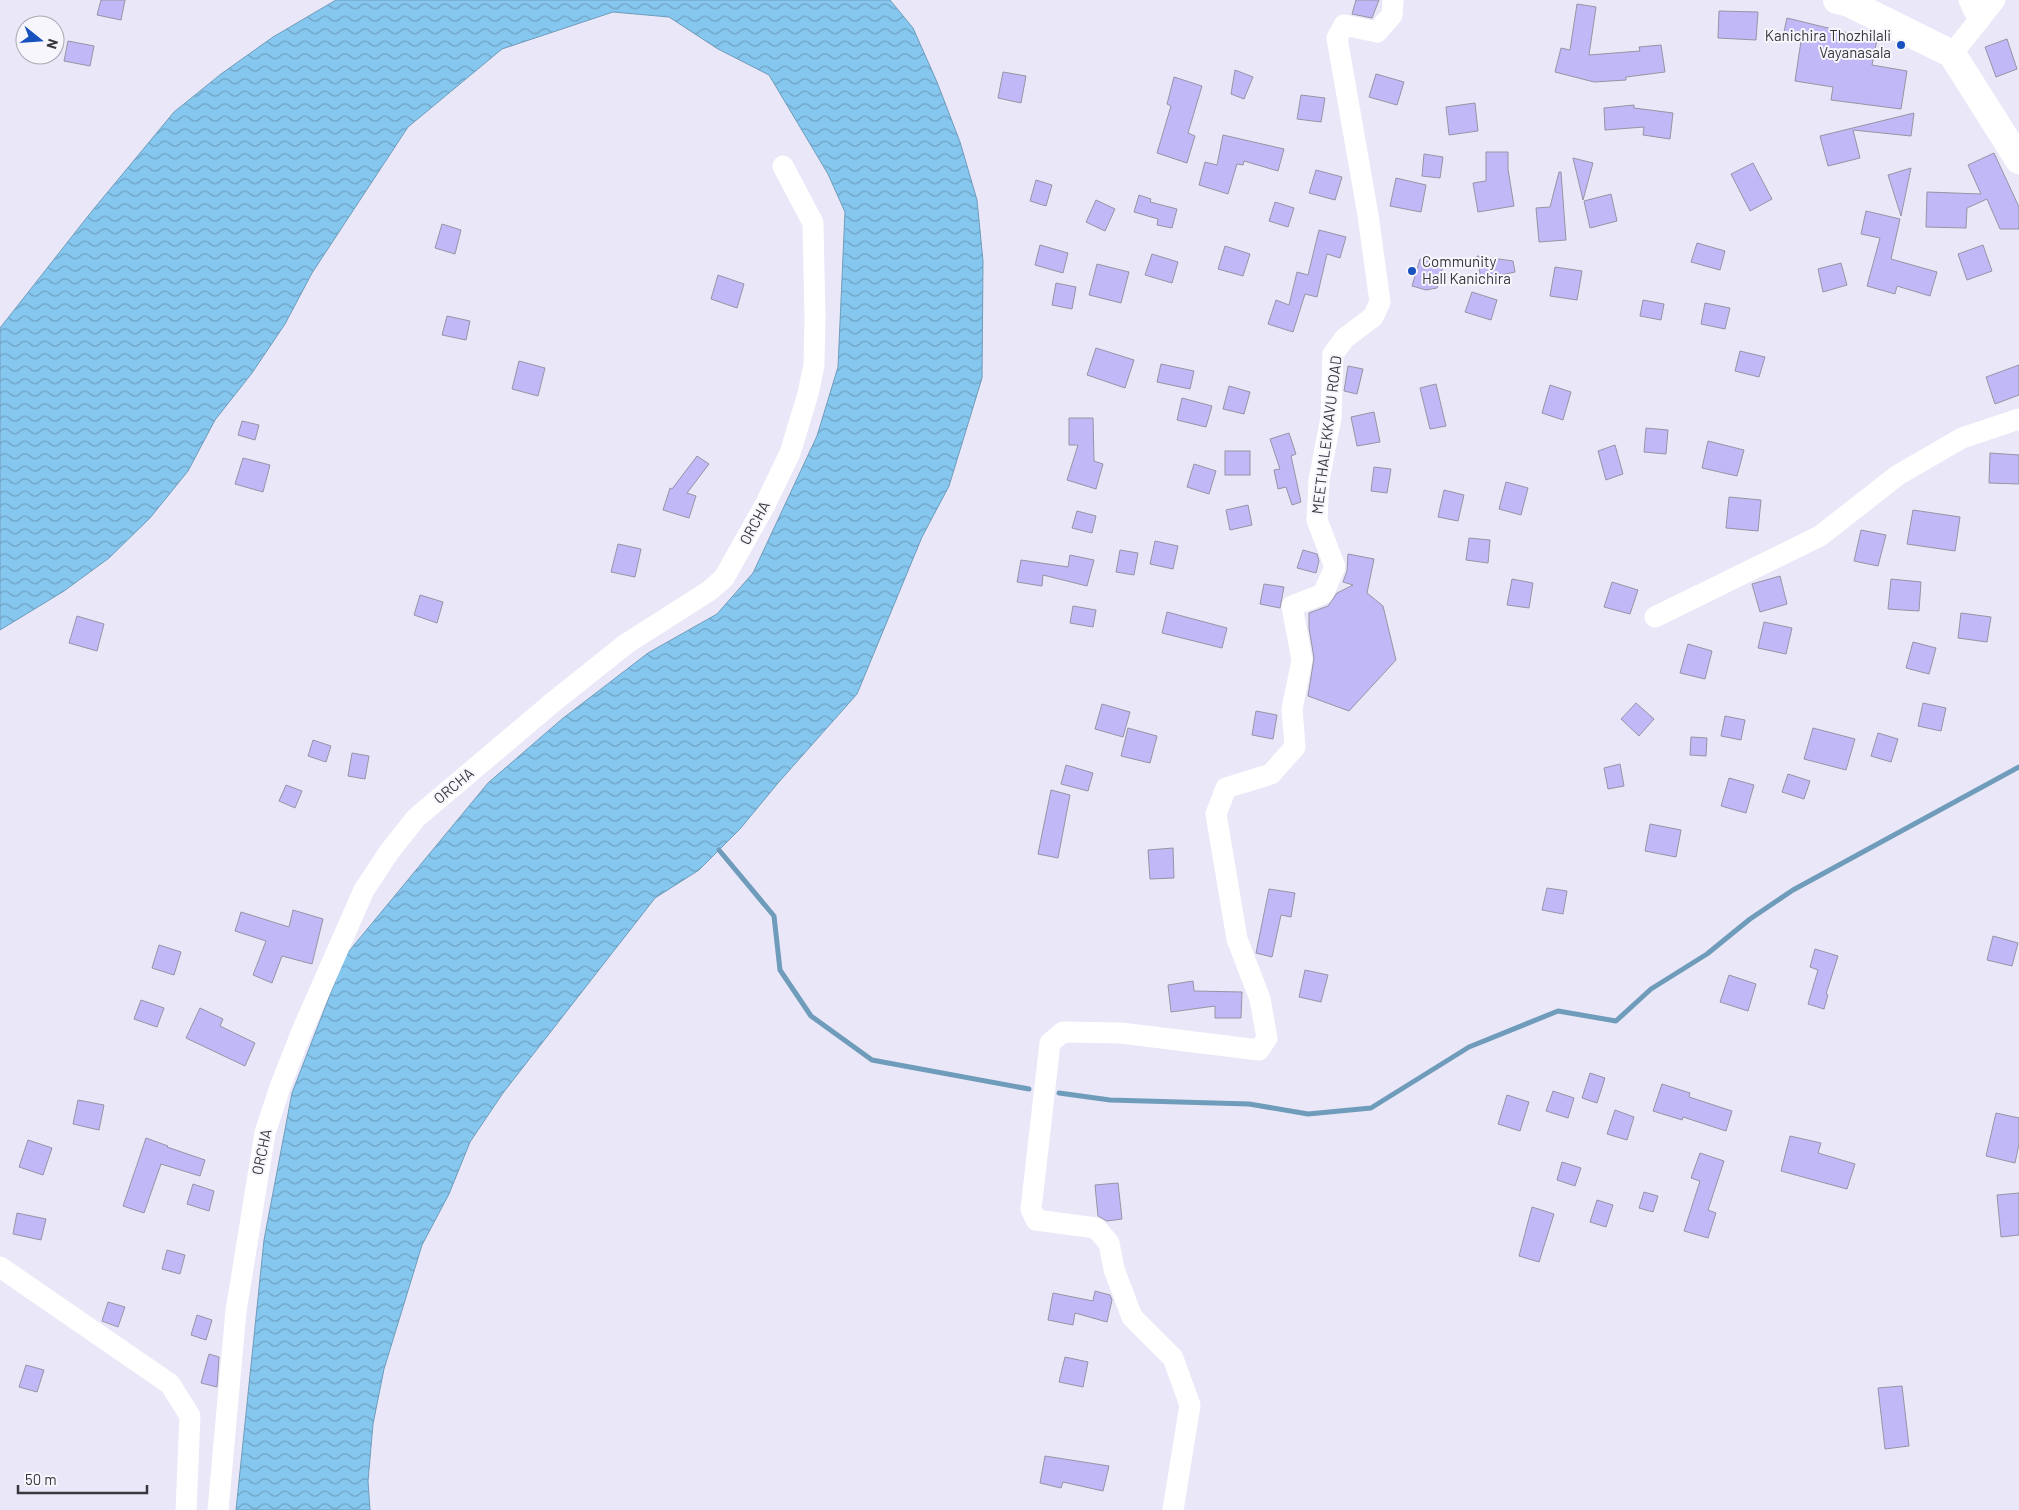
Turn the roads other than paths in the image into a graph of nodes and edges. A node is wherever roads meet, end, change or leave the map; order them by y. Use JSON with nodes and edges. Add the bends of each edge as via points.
{"nodes":[{"id":1,"x":1392,"y":0,"type":"edge"},
{"id":2,"x":1837,"y":0,"type":"edge"},
{"id":3,"x":1969,"y":0,"type":"edge"},
{"id":4,"x":1995,"y":0,"type":"edge"},
{"id":5,"x":1979,"y":21,"type":"junction"},
{"id":6,"x":1952,"y":54,"type":"junction"},
{"id":7,"x":2019,"y":160,"type":"edge"},
{"id":8,"x":783,"y":166,"type":"dead end"},
{"id":9,"x":2019,"y":420,"type":"edge"},
{"id":10,"x":1655,"y":617,"type":"dead end"},
{"id":11,"x":0,"y":1267,"type":"edge"},
{"id":12,"x":186,"y":1510,"type":"edge"},
{"id":13,"x":218,"y":1510,"type":"edge"},
{"id":14,"x":1173,"y":1510,"type":"edge"}],
"edges":[{"from":1,"to":14,"type":"street","name":"MEETHALEKKAVU ROAD","via":[[1392,15],[1378,32],[1344,26],[1337,38],[1380,302],[1373,317],[1345,338],[1333,354],[1331,418],[1319,480],[1317,520],[1335,568],[1323,594],[1292,606],[1302,660],[1292,709],[1295,746],[1271,774],[1226,788],[1216,814],[1237,939],[1260,998],[1267,1038],[1259,1050],[1121,1034],[1063,1032],[1050,1043],[1031,1209],[1036,1220],[1096,1228],[1109,1242],[1114,1269],[1132,1317],[1173,1358],[1190,1405]]},
{"from":2,"to":6,"type":"main road"},
{"from":3,"to":5,"type":"street"},
{"from":4,"to":5,"type":"street"},
{"from":5,"to":6,"type":"street"},
{"from":6,"to":7,"type":"main road"},
{"from":8,"to":13,"type":"street","name":"ORCHA","via":[[813,223],[814,365],[790,453],[724,578],[626,644],[416,818],[364,890],[283,1079],[265,1133],[236,1311]]},
{"from":9,"to":10,"type":"street","via":[[1962,438],[1898,474],[1820,536]]},
{"from":11,"to":12,"type":"street","via":[[170,1384],[190,1416]]}]}
